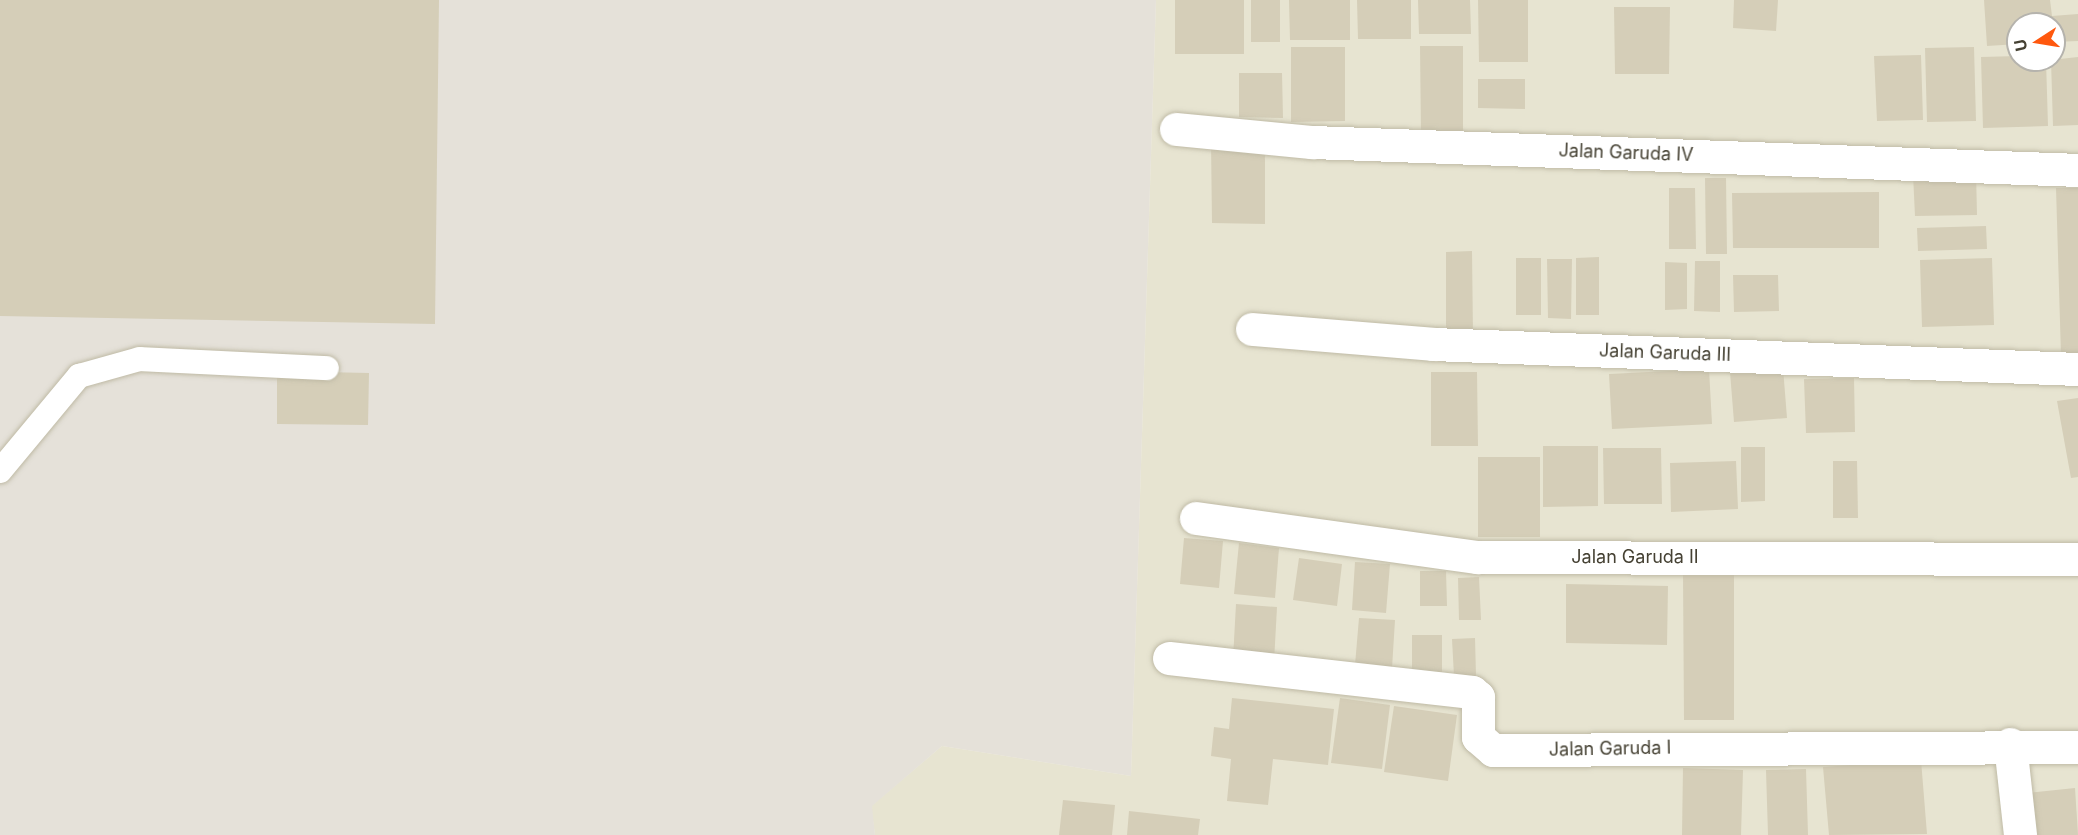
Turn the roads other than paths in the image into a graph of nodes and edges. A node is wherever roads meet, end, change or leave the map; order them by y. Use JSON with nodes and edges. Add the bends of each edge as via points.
{"nodes":[{"id":1,"x":1176,"y":129,"type":"dead end"},
{"id":2,"x":2078,"y":170,"type":"edge"},
{"id":3,"x":1252,"y":330,"type":"dead end"},
{"id":4,"x":327,"y":368,"type":"dead end"},
{"id":5,"x":2078,"y":369,"type":"edge"},
{"id":6,"x":0,"y":471,"type":"edge"},
{"id":7,"x":1196,"y":518,"type":"dead end"},
{"id":8,"x":2078,"y":559,"type":"edge"},
{"id":9,"x":1169,"y":658,"type":"dead end"},
{"id":10,"x":2078,"y":747,"type":"edge"},
{"id":11,"x":2011,"y":766,"type":"junction"},
{"id":12,"x":2020,"y":835,"type":"edge"}],
"edges":[{"from":1,"to":2,"type":"street","name":"Jalan Garuda IV","via":[[1312,142]]},
{"from":3,"to":5,"type":"street","name":"Jalan Garuda III","via":[[1433,344]]},
{"from":4,"to":6,"type":"lane","via":[[140,359],[79,376]]},
{"from":7,"to":8,"type":"street","name":"Jalan Garuda II","via":[[1477,557]]},
{"from":9,"to":11,"type":"street","name":"Jalan Garuda I","via":[[1472,692],[1478,697],[1478,737],[1493,750]]},
{"from":10,"to":11,"type":"street"},
{"from":11,"to":12,"type":"street"}]}
